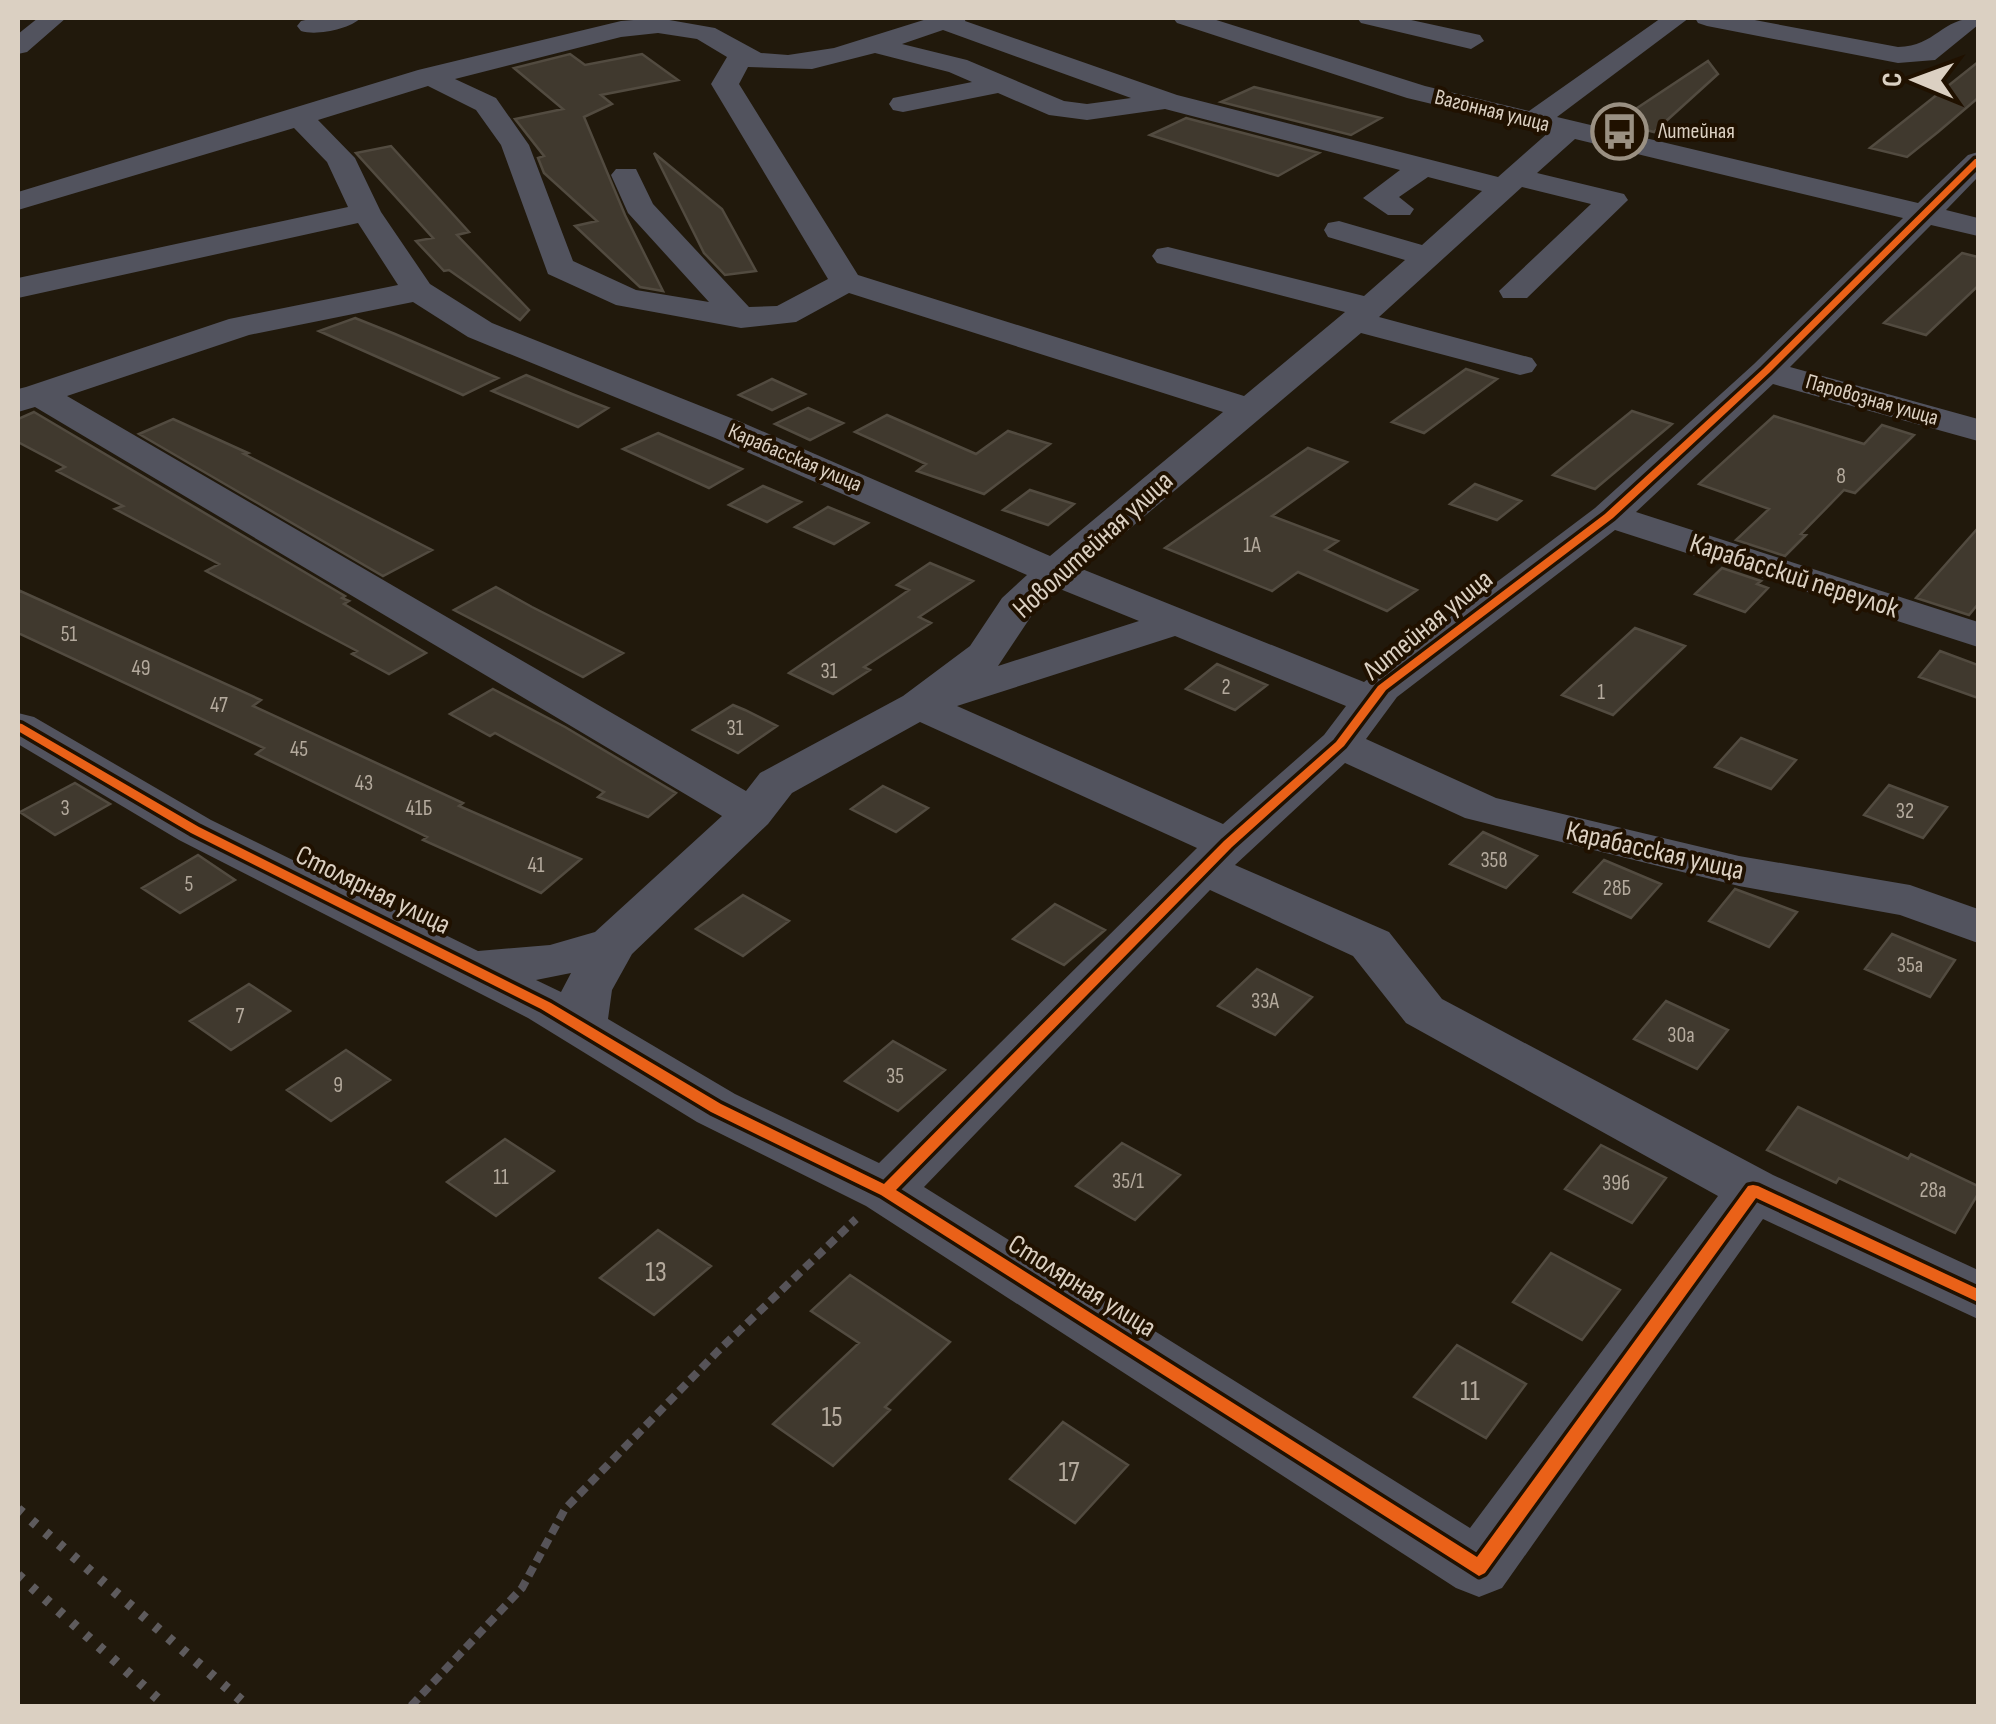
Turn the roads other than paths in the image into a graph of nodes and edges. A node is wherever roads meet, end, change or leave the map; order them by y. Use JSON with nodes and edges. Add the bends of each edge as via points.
{"nodes":[{"id":1,"x":52,"y":18,"type":"edge"},
{"id":2,"x":348,"y":18,"type":"edge"},
{"id":3,"x":599,"y":18,"type":"edge"},
{"id":4,"x":1186,"y":18,"type":"edge"},
{"id":5,"x":1677,"y":18,"type":"edge"},
{"id":6,"x":1707,"y":18,"type":"edge"},
{"id":7,"x":948,"y":19,"type":"edge"},
{"id":8,"x":1390,"y":19,"type":"edge"},
{"id":9,"x":1926,"y":21,"type":"dead end"},
{"id":10,"x":1970,"y":25,"type":"edge"},
{"id":11,"x":310,"y":26,"type":"dead end"},
{"id":12,"x":1294,"y":26,"type":"dead end"},
{"id":13,"x":625,"y":28,"type":"junction"},
{"id":14,"x":1471,"y":41,"type":"dead end"},
{"id":15,"x":1262,"y":43,"type":"junction"},
{"id":16,"x":870,"y":44,"type":"junction"},
{"id":17,"x":18,"y":46,"type":"edge"},
{"id":18,"x":742,"y":56,"type":"junction"},
{"id":19,"x":787,"y":64,"type":"junction"},
{"id":20,"x":428,"y":76,"type":"junction"},
{"id":21,"x":725,"y":84,"type":"junction"},
{"id":22,"x":996,"y":85,"type":"junction"},
{"id":23,"x":1168,"y":101,"type":"junction"},
{"id":24,"x":903,"y":104,"type":"dead end"},
{"id":25,"x":299,"y":117,"type":"junction"},
{"id":26,"x":1550,"y":126,"type":"junction"},
{"id":27,"x":1978,"y":161,"type":"edge"},
{"id":28,"x":1424,"y":167,"type":"junction"},
{"id":29,"x":626,"y":175,"type":"dead end"},
{"id":30,"x":1510,"y":182,"type":"junction"},
{"id":31,"x":18,"y":201,"type":"edge"},
{"id":32,"x":1399,"y":209,"type":"dead end"},
{"id":33,"x":366,"y":212,"type":"junction"},
{"id":34,"x":1924,"y":214,"type":"junction"},
{"id":35,"x":1978,"y":228,"type":"edge"},
{"id":36,"x":1340,"y":230,"type":"dead end"},
{"id":37,"x":1168,"y":256,"type":"dead end"},
{"id":38,"x":1428,"y":256,"type":"junction"},
{"id":39,"x":846,"y":282,"type":"junction"},
{"id":40,"x":18,"y":288,"type":"edge"},
{"id":41,"x":418,"y":291,"type":"junction"},
{"id":42,"x":1514,"y":291,"type":"dead end"},
{"id":43,"x":1362,"y":314,"type":"junction"},
{"id":44,"x":741,"y":318,"type":"junction"},
{"id":45,"x":1520,"y":365,"type":"dead end"},
{"id":46,"x":1766,"y":370,"type":"junction"},
{"id":47,"x":28,"y":398,"type":"edge"},
{"id":48,"x":1250,"y":408,"type":"junction"},
{"id":49,"x":1978,"y":430,"type":"edge"},
{"id":50,"x":1609,"y":516,"type":"junction"},
{"id":51,"x":1054,"y":572,"type":"junction"},
{"id":52,"x":1177,"y":622,"type":"junction"},
{"id":53,"x":1978,"y":636,"type":"edge"},
{"id":54,"x":1372,"y":701,"type":"junction"},
{"id":55,"x":918,"y":705,"type":"junction"},
{"id":56,"x":18,"y":726,"type":"edge"},
{"id":57,"x":1340,"y":744,"type":"junction"},
{"id":58,"x":752,"y":814,"type":"junction"},
{"id":59,"x":1217,"y":857,"type":"junction"},
{"id":60,"x":1978,"y":927,"type":"edge"},
{"id":61,"x":613,"y":944,"type":"junction"},
{"id":62,"x":473,"y":968,"type":"junction"},
{"id":63,"x":580,"y":1026,"type":"junction"},
{"id":64,"x":1753,"y":1190,"type":"junction"},
{"id":65,"x":886,"y":1191,"type":"junction"},
{"id":66,"x":1978,"y":1296,"type":"edge"}],
"edges":[{"from":1,"to":17,"type":"street"},
{"from":2,"to":11,"type":"street"},
{"from":3,"to":13,"type":"street"},
{"from":4,"to":15,"type":"street","name":"Вагонная улица"},
{"from":5,"to":26,"type":"street","name":"Новолитейная улица"},
{"from":6,"to":10,"type":"street","via":[[1898,55],[1926,54]]},
{"from":7,"to":16,"type":"street"},
{"from":7,"to":23,"type":"street"},
{"from":8,"to":14,"type":"street"},
{"from":9,"to":10,"type":"street"},
{"from":12,"to":15,"type":"street"},
{"from":13,"to":18,"type":"street","via":[[680,26]]},
{"from":13,"to":20,"type":"street"},
{"from":15,"to":26,"type":"street","name":"Вагонная улица"},
{"from":16,"to":19,"type":"street"},
{"from":16,"to":22,"type":"street","via":[[958,66]]},
{"from":18,"to":19,"type":"street"},
{"from":18,"to":21,"type":"street"},
{"from":19,"to":21,"type":"street"},
{"from":20,"to":25,"type":"street"},
{"from":20,"to":44,"type":"street","via":[[486,104],[496,117],[515,145],[560,267],[628,298]]},
{"from":21,"to":39,"type":"street"},
{"from":22,"to":23,"type":"street","via":[[1090,126]]},
{"from":22,"to":24,"type":"street"},
{"from":23,"to":28,"type":"street"},
{"from":25,"to":31,"type":"street"},
{"from":25,"to":33,"type":"street","name":"Карабасская улица","via":[[340,158]]},
{"from":26,"to":30,"type":"street","name":"Новолитейная улица"},
{"from":26,"to":34,"type":"street","name":"Вагонная улица"},
{"from":27,"to":34,"type":"street","name":"Литейная улица"},
{"from":28,"to":30,"type":"street"},
{"from":28,"to":32,"type":"street","via":[[1378,198]]},
{"from":29,"to":44,"type":"street","via":[[639,208]]},
{"from":30,"to":38,"type":"street","name":"Новолитейная улица"},
{"from":30,"to":42,"type":"street","via":[[1614,200]]},
{"from":33,"to":40,"type":"street"},
{"from":33,"to":41,"type":"street","name":"Карабасская улица"},
{"from":34,"to":35,"type":"street","name":"Вагонная улица"},
{"from":34,"to":46,"type":"street","name":"Литейная улица"},
{"from":36,"to":38,"type":"street"},
{"from":37,"to":43,"type":"street"},
{"from":38,"to":43,"type":"street","name":"Новолитейная улица"},
{"from":39,"to":44,"type":"street","via":[[784,315]]},
{"from":39,"to":48,"type":"street"},
{"from":41,"to":47,"type":"street","via":[[241,326]]},
{"from":41,"to":51,"type":"street","name":"Карабасская улица","via":[[480,330]]},
{"from":43,"to":45,"type":"street"},
{"from":43,"to":48,"type":"street","name":"Новолитейная улица"},
{"from":46,"to":49,"type":"street","name":"Паровозная улица"},
{"from":46,"to":50,"type":"street","name":"Литейная улица"},
{"from":47,"to":58,"type":"street"},
{"from":48,"to":51,"type":"street","name":"Новолитейная улица"},
{"from":50,"to":53,"type":"street","name":"Карабасский переулок"},
{"from":50,"to":54,"type":"street","name":"Литейная улица"},
{"from":51,"to":52,"type":"street","name":"Карабасская улица"},
{"from":51,"to":55,"type":"street","name":"Новолитейная улица","via":[[1016,607],[986,654]]},
{"from":52,"to":54,"type":"street","name":"Карабасская улица"},
{"from":52,"to":55,"type":"street"},
{"from":54,"to":57,"type":"street","name":"Литейная улица"},
{"from":55,"to":58,"type":"street","name":"Новолитейная улица","via":[[776,783]]},
{"from":55,"to":59,"type":"street"},
{"from":56,"to":62,"type":"street","name":"Столярная улица","via":[[195,830]]},
{"from":57,"to":59,"type":"street","name":"Литейная улица"},
{"from":57,"to":60,"type":"street","name":"Карабасская улица","via":[[1466,819],[1910,901]]},
{"from":58,"to":61,"type":"street","name":"Новолитейная улица"},
{"from":59,"to":64,"type":"street","via":[[1371,944],[1424,1011]]},
{"from":59,"to":65,"type":"street","name":"Литейная улица"},
{"from":61,"to":62,"type":"street","via":[[551,962]]},
{"from":61,"to":63,"type":"street","via":[[587,990]]},
{"from":62,"to":63,"type":"street","name":"Столярная улица"},
{"from":63,"to":65,"type":"street","name":"Столярная улица","via":[[716,1108]]},
{"from":64,"to":65,"type":"street","name":"Столярная улица","via":[[1479,1568]]},
{"from":64,"to":66,"type":"street"}]}
